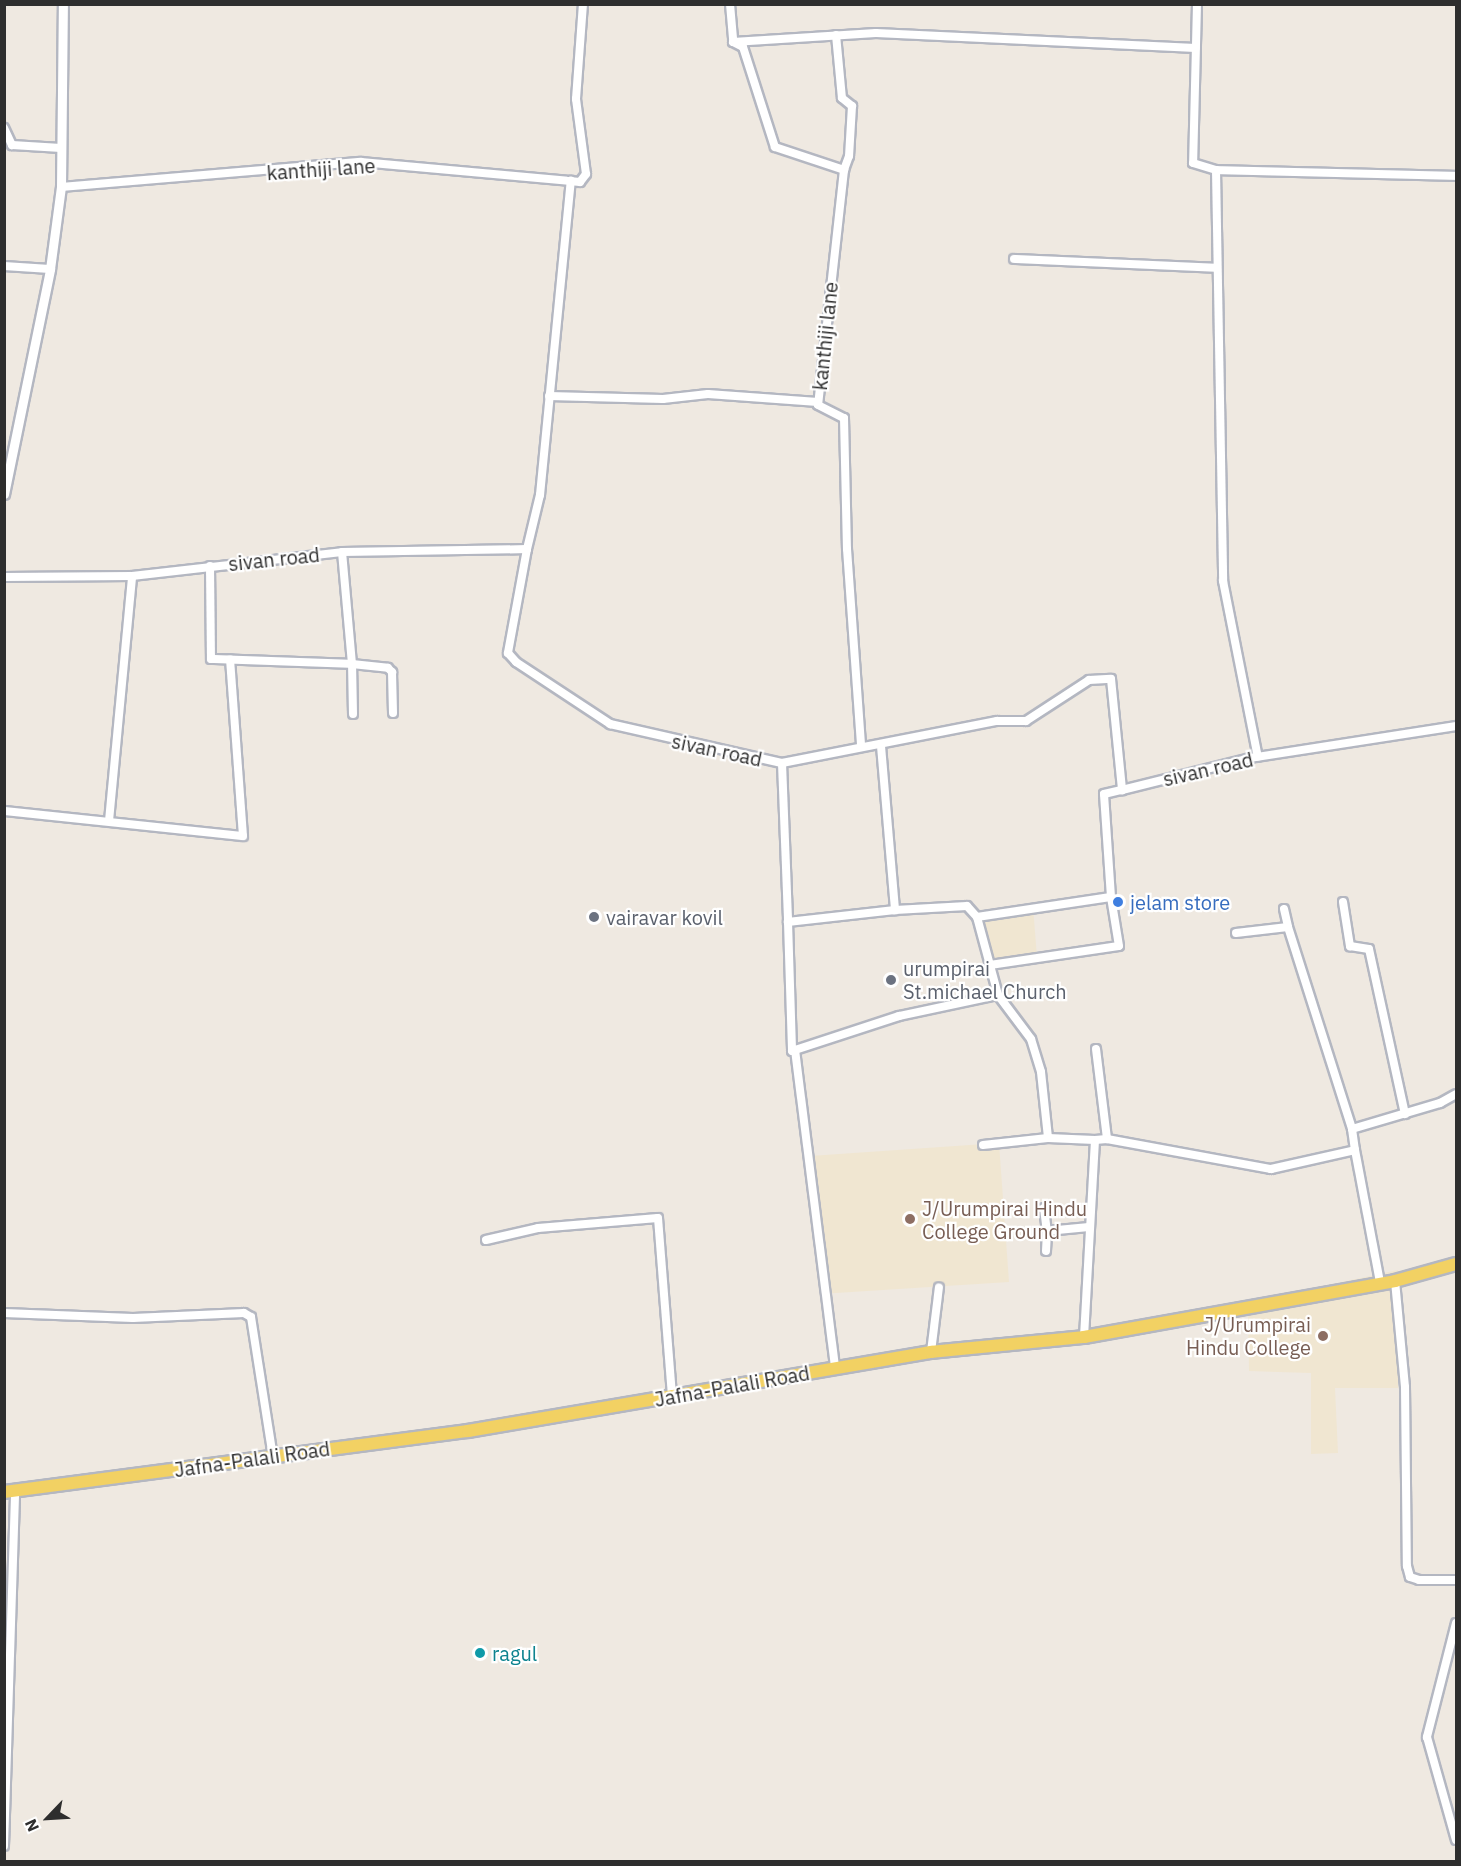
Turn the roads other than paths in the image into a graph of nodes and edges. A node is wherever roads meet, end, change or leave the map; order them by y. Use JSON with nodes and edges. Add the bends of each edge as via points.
{"nodes":[{"id":1,"x":63,"y":4,"type":"edge"},
{"id":2,"x":583,"y":4,"type":"edge"},
{"id":3,"x":730,"y":4,"type":"edge"},
{"id":4,"x":1197,"y":4,"type":"edge"},
{"id":5,"x":837,"y":35,"type":"junction"},
{"id":6,"x":733,"y":42,"type":"junction"},
{"id":7,"x":1196,"y":48,"type":"junction"},
{"id":8,"x":4,"y":128,"type":"edge"},
{"id":9,"x":61,"y":148,"type":"junction"},
{"id":10,"x":844,"y":170,"type":"junction"},
{"id":11,"x":1216,"y":170,"type":"junction"},
{"id":12,"x":1456,"y":176,"type":"edge"},
{"id":13,"x":571,"y":181,"type":"junction"},
{"id":14,"x":60,"y":187,"type":"junction"},
{"id":15,"x":1014,"y":259,"type":"dead end"},
{"id":16,"x":4,"y":266,"type":"edge"},
{"id":17,"x":1217,"y":268,"type":"junction"},
{"id":18,"x":50,"y":269,"type":"junction"},
{"id":19,"x":549,"y":396,"type":"junction"},
{"id":20,"x":818,"y":402,"type":"junction"},
{"id":21,"x":4,"y":494,"type":"edge"},
{"id":22,"x":526,"y":549,"type":"junction"},
{"id":23,"x":342,"y":552,"type":"junction"},
{"id":24,"x":210,"y":566,"type":"junction"},
{"id":25,"x":132,"y":576,"type":"junction"},
{"id":26,"x":4,"y":577,"type":"edge"},
{"id":27,"x":230,"y":659,"type":"junction"},
{"id":28,"x":352,"y":664,"type":"junction"},
{"id":29,"x":393,"y":713,"type":"dead end"},
{"id":30,"x":354,"y":714,"type":"dead end"},
{"id":31,"x":1456,"y":726,"type":"edge"},
{"id":32,"x":861,"y":746,"type":"junction"},
{"id":33,"x":881,"y":746,"type":"junction"},
{"id":34,"x":1258,"y":757,"type":"junction"},
{"id":35,"x":782,"y":763,"type":"junction"},
{"id":36,"x":1122,"y":790,"type":"junction"},
{"id":37,"x":4,"y":811,"type":"edge"},
{"id":38,"x":109,"y":821,"type":"junction"},
{"id":39,"x":1111,"y":897,"type":"junction"},
{"id":40,"x":1343,"y":902,"type":"dead end"},
{"id":41,"x":1284,"y":909,"type":"dead end"},
{"id":42,"x":895,"y":910,"type":"junction"},
{"id":43,"x":977,"y":917,"type":"junction"},
{"id":44,"x":788,"y":922,"type":"junction"},
{"id":45,"x":1288,"y":927,"type":"junction"},
{"id":46,"x":1236,"y":933,"type":"dead end"},
{"id":47,"x":990,"y":965,"type":"junction"},
{"id":48,"x":998,"y":995,"type":"junction"},
{"id":49,"x":1096,"y":1049,"type":"dead end"},
{"id":50,"x":795,"y":1050,"type":"junction"},
{"id":51,"x":1456,"y":1094,"type":"edge"},
{"id":52,"x":1405,"y":1114,"type":"junction"},
{"id":53,"x":1352,"y":1129,"type":"junction"},
{"id":54,"x":1048,"y":1138,"type":"junction"},
{"id":55,"x":1107,"y":1139,"type":"junction"},
{"id":56,"x":1095,"y":1140,"type":"junction"},
{"id":57,"x":983,"y":1145,"type":"dead end"},
{"id":58,"x":1355,"y":1150,"type":"junction"},
{"id":59,"x":1044,"y":1208,"type":"dead end"},
{"id":60,"x":1089,"y":1227,"type":"junction"},
{"id":61,"x":1047,"y":1231,"type":"junction"},
{"id":62,"x":486,"y":1240,"type":"dead end"},
{"id":63,"x":1046,"y":1251,"type":"dead end"},
{"id":64,"x":1456,"y":1264,"type":"edge"},
{"id":65,"x":1395,"y":1281,"type":"junction"},
{"id":66,"x":1380,"y":1282,"type":"junction"},
{"id":67,"x":939,"y":1287,"type":"dead end"},
{"id":68,"x":4,"y":1313,"type":"edge"},
{"id":69,"x":1084,"y":1336,"type":"junction"},
{"id":70,"x":931,"y":1352,"type":"junction"},
{"id":71,"x":835,"y":1368,"type":"junction"},
{"id":72,"x":672,"y":1396,"type":"junction"},
{"id":73,"x":273,"y":1456,"type":"junction"},
{"id":74,"x":10,"y":1492,"type":"edge"},
{"id":75,"x":1456,"y":1580,"type":"edge"},
{"id":76,"x":1456,"y":1623,"type":"edge"},
{"id":77,"x":1456,"y":1840,"type":"edge"},
{"id":78,"x":4,"y":1846,"type":"edge"}],
"edges":[{"from":1,"to":9,"type":"street"},
{"from":2,"to":13,"type":"street","via":[[576,99],[586,174],[580,182]]},
{"from":3,"to":6,"type":"street"},
{"from":4,"to":7,"type":"street"},
{"from":5,"to":6,"type":"street"},
{"from":5,"to":7,"type":"street","via":[[981,36]]},
{"from":5,"to":10,"type":"street","name":"kanthiji lane","via":[[842,98],[852,106],[849,156]]},
{"from":6,"to":10,"type":"street","via":[[743,47],[775,147]]},
{"from":7,"to":11,"type":"street","via":[[1192,163]]},
{"from":8,"to":9,"type":"street","via":[[12,145]]},
{"from":9,"to":14,"type":"street"},
{"from":10,"to":20,"type":"street","name":"kanthiji lane"},
{"from":11,"to":12,"type":"street"},
{"from":11,"to":17,"type":"street"},
{"from":13,"to":14,"type":"street","name":"kanthiji lane","via":[[361,162]]},
{"from":13,"to":19,"type":"street"},
{"from":14,"to":18,"type":"street"},
{"from":15,"to":17,"type":"street"},
{"from":16,"to":18,"type":"street"},
{"from":17,"to":34,"type":"street","via":[[1223,581]]},
{"from":18,"to":21,"type":"street"},
{"from":19,"to":20,"type":"street","via":[[663,399],[708,394]]},
{"from":19,"to":22,"type":"street","via":[[540,495]]},
{"from":20,"to":32,"type":"street","name":"kanthiji lane","via":[[844,418],[846,538]]},
{"from":22,"to":23,"type":"street","name":"sivan road"},
{"from":22,"to":35,"type":"street","name":"sivan road","via":[[508,653],[516,662],[610,724]]},
{"from":23,"to":24,"type":"street","name":"sivan road"},
{"from":23,"to":28,"type":"street"},
{"from":24,"to":25,"type":"street","name":"sivan road"},
{"from":24,"to":27,"type":"street","via":[[211,659]]},
{"from":25,"to":26,"type":"street","name":"sivan road"},
{"from":25,"to":38,"type":"street"},
{"from":27,"to":28,"type":"street"},
{"from":27,"to":38,"type":"street","via":[[243,836]]},
{"from":28,"to":29,"type":"street","via":[[388,668],[392,672]]},
{"from":28,"to":30,"type":"street"},
{"from":31,"to":34,"type":"street","name":"sivan road"},
{"from":32,"to":33,"type":"street","name":"sivan road"},
{"from":32,"to":35,"type":"street","name":"sivan road"},
{"from":33,"to":36,"type":"street","name":"sivan road","via":[[997,721],[1026,722],[1089,680],[1111,679]]},
{"from":33,"to":42,"type":"street"},
{"from":34,"to":36,"type":"street","name":"sivan road"},
{"from":35,"to":44,"type":"street"},
{"from":36,"to":39,"type":"street","via":[[1104,794]]},
{"from":37,"to":38,"type":"street"},
{"from":39,"to":43,"type":"street"},
{"from":39,"to":47,"type":"street","via":[[1119,946]]},
{"from":40,"to":52,"type":"street","via":[[1350,946],[1369,948]]},
{"from":41,"to":45,"type":"street"},
{"from":42,"to":43,"type":"street","via":[[967,906]]},
{"from":42,"to":44,"type":"street"},
{"from":43,"to":47,"type":"street"},
{"from":44,"to":50,"type":"street","via":[[792,1051]]},
{"from":45,"to":46,"type":"street"},
{"from":45,"to":53,"type":"street"},
{"from":47,"to":48,"type":"street"},
{"from":48,"to":50,"type":"street","via":[[899,1016]]},
{"from":48,"to":54,"type":"street","via":[[1031,1039],[1041,1072]]},
{"from":49,"to":55,"type":"street"},
{"from":50,"to":71,"type":"street"},
{"from":51,"to":52,"type":"street"},
{"from":52,"to":53,"type":"street"},
{"from":53,"to":58,"type":"street"},
{"from":54,"to":56,"type":"street"},
{"from":54,"to":57,"type":"street"},
{"from":55,"to":56,"type":"street"},
{"from":55,"to":58,"type":"street","via":[[1271,1169]]},
{"from":56,"to":60,"type":"street"},
{"from":58,"to":66,"type":"street"},
{"from":59,"to":61,"type":"street"},
{"from":60,"to":61,"type":"street"},
{"from":60,"to":69,"type":"street"},
{"from":61,"to":63,"type":"street"},
{"from":62,"to":72,"type":"street","via":[[538,1228],[658,1218]]},
{"from":64,"to":65,"type":"main road","name":"Jafna-Palali Road"},
{"from":65,"to":66,"type":"main road","name":"Jafna-Palali Road"},
{"from":65,"to":75,"type":"street","via":[[1405,1387],[1407,1566],[1410,1577],[1419,1580]]},
{"from":66,"to":69,"type":"main road","name":"Jafna-Palali Road"},
{"from":67,"to":70,"type":"street"},
{"from":68,"to":73,"type":"street","via":[[133,1318],[244,1312],[251,1317]]},
{"from":69,"to":70,"type":"main road","name":"Jafna-Palali Road"},
{"from":70,"to":71,"type":"main road","name":"Jafna-Palali Road"},
{"from":71,"to":72,"type":"main road","name":"Jafna-Palali Road"},
{"from":72,"to":73,"type":"main road","name":"Jafna-Palali Road","via":[[468,1431]]},
{"from":73,"to":74,"type":"main road","name":"Jafna-Palali Road"},
{"from":74,"to":78,"type":"street"},
{"from":76,"to":77,"type":"street","via":[[1427,1737]]}]}
